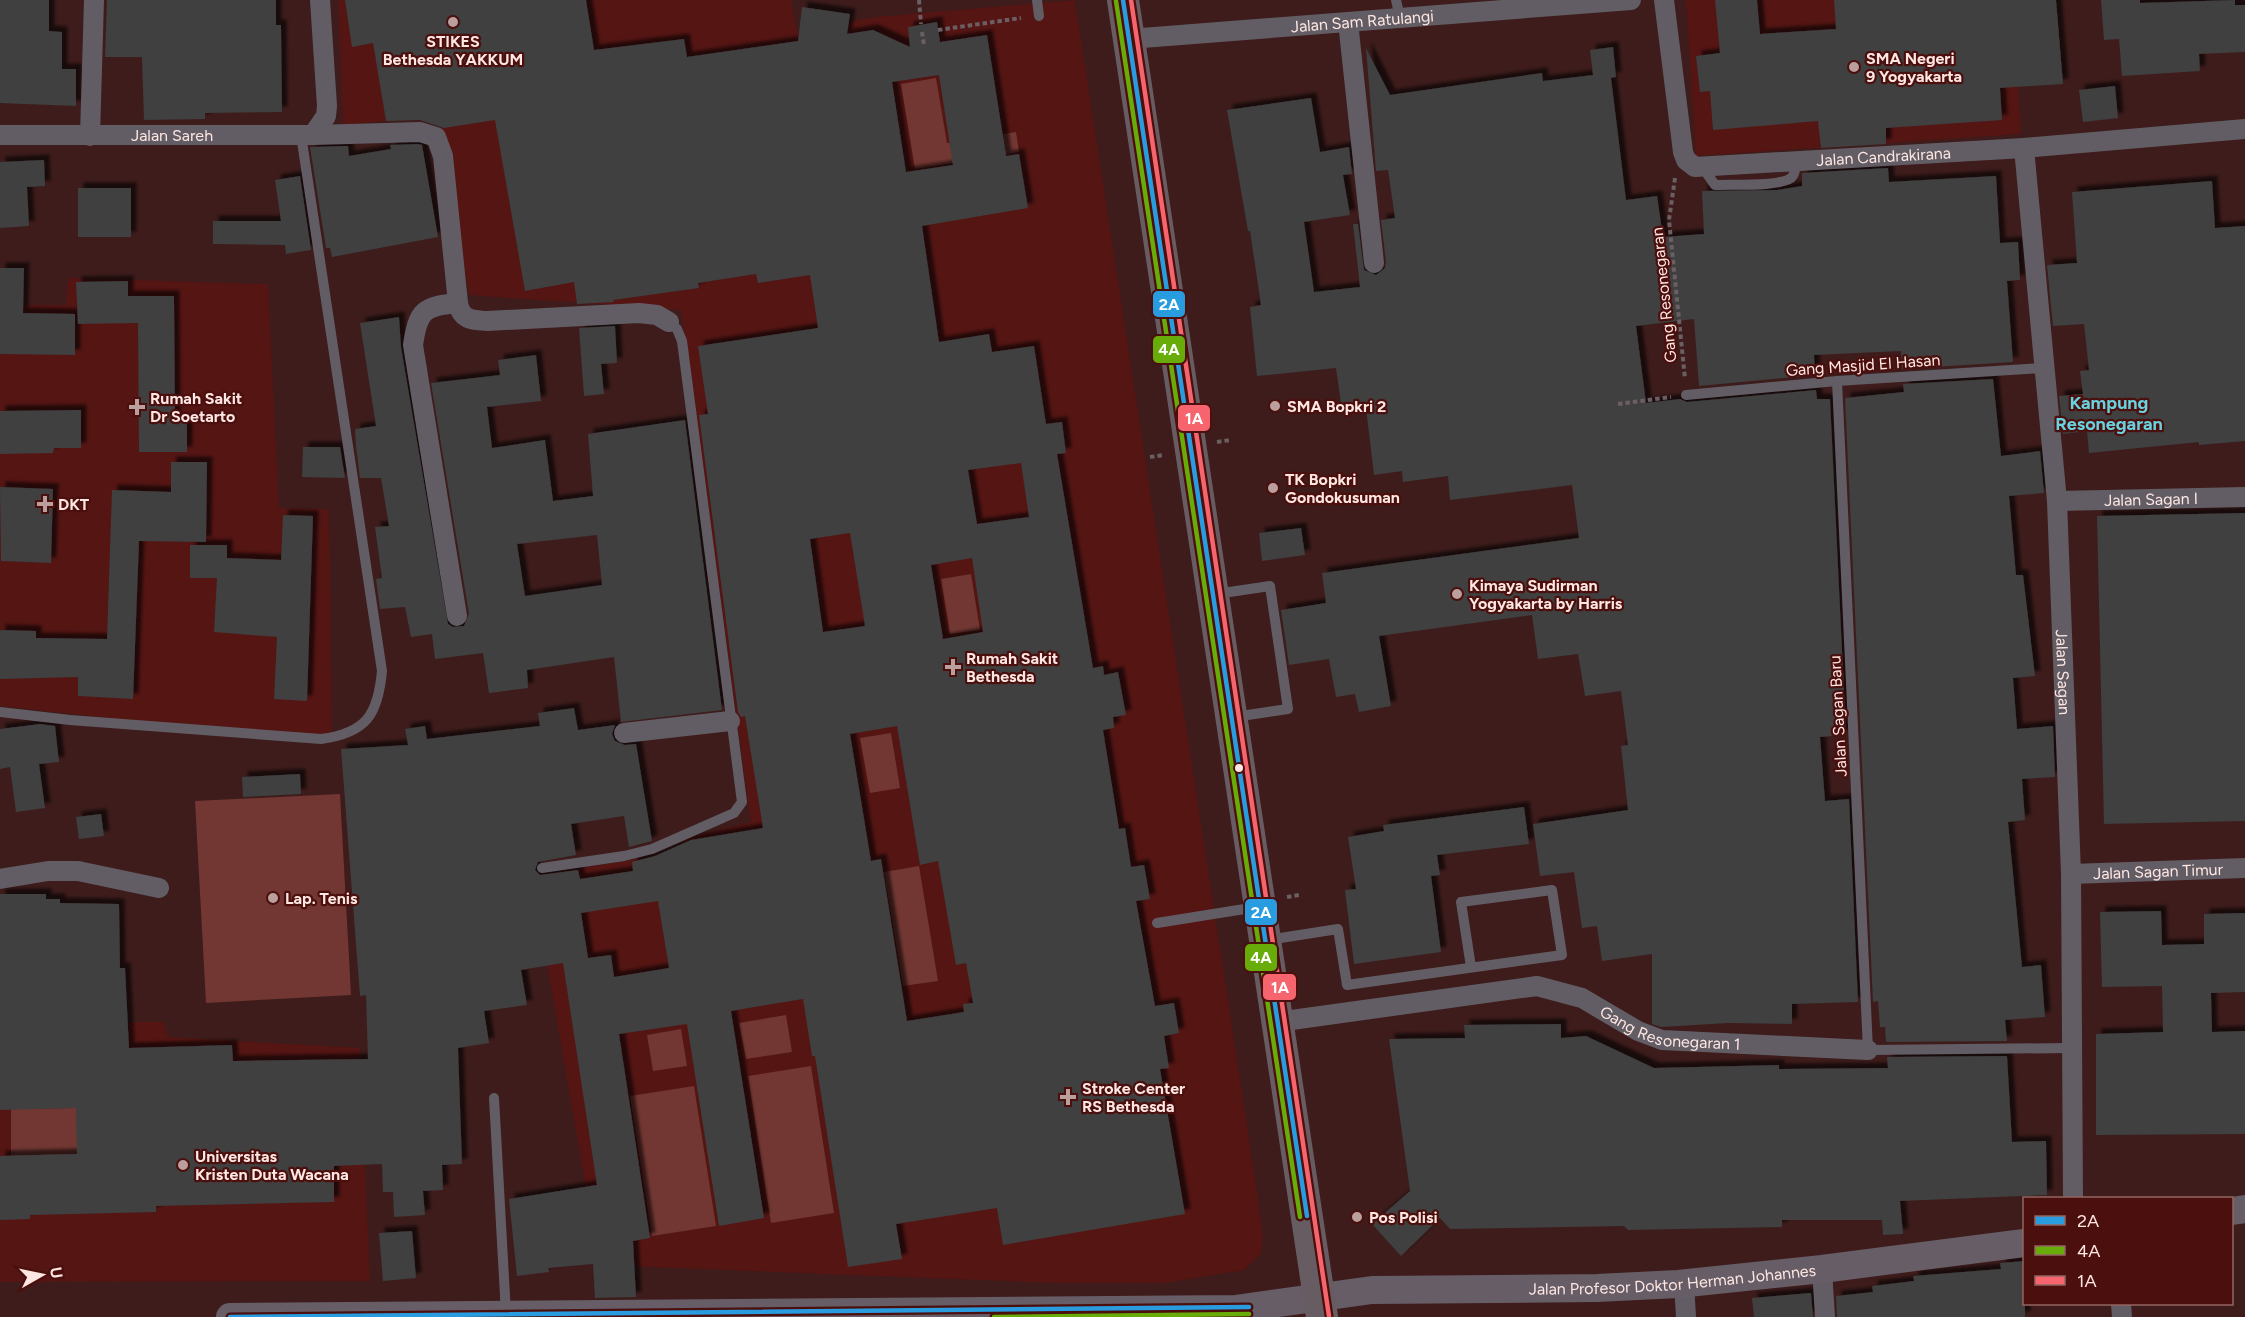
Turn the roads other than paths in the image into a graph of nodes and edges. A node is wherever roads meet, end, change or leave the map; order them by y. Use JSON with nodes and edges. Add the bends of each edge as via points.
{"nodes":[{"id":1,"x":93,"y":0,"type":"edge"},
{"id":2,"x":320,"y":0,"type":"edge"},
{"id":3,"x":1037,"y":0,"type":"edge"},
{"id":4,"x":1123,"y":0,"type":"edge"},
{"id":5,"x":1631,"y":0,"type":"edge"},
{"id":6,"x":1664,"y":0,"type":"edge"},
{"id":7,"x":1398,"y":9,"type":"edge"},
{"id":8,"x":1039,"y":16,"type":"road end"},
{"id":9,"x":1348,"y":22,"type":"junction"},
{"id":10,"x":1129,"y":39,"type":"junction"},
{"id":11,"x":2245,"y":129,"type":"edge"},
{"id":12,"x":0,"y":135,"type":"edge"},
{"id":13,"x":307,"y":135,"type":"junction"},
{"id":14,"x":90,"y":136,"type":"junction"},
{"id":15,"x":2024,"y":148,"type":"junction"},
{"id":16,"x":1374,"y":263,"type":"dead end"},
{"id":17,"x":458,"y":303,"type":"junction"},
{"id":18,"x":669,"y":322,"type":"joint"},
{"id":19,"x":2043,"y":368,"type":"junction"},
{"id":20,"x":1837,"y":381,"type":"junction"},
{"id":21,"x":1686,"y":395,"type":"road end"},
{"id":22,"x":2245,"y":497,"type":"edge"},
{"id":23,"x":2057,"y":501,"type":"junction"},
{"id":24,"x":1212,"y":594,"type":"junction"},
{"id":25,"x":457,"y":616,"type":"dead end"},
{"id":26,"x":0,"y":712,"type":"edge"},
{"id":27,"x":1231,"y":718,"type":"junction"},
{"id":28,"x":730,"y":721,"type":"junction"},
{"id":29,"x":624,"y":733,"type":"dead end"},
{"id":30,"x":542,"y":868,"type":"dead end"},
{"id":31,"x":2245,"y":868,"type":"edge"},
{"id":32,"x":2071,"y":874,"type":"junction"},
{"id":33,"x":0,"y":879,"type":"edge"},
{"id":34,"x":159,"y":888,"type":"dead end"},
{"id":35,"x":1260,"y":907,"type":"junction"},
{"id":36,"x":1157,"y":923,"type":"dead end"},
{"id":37,"x":1265,"y":940,"type":"junction"},
{"id":38,"x":1471,"y":968,"type":"junction"},
{"id":39,"x":1277,"y":1022,"type":"junction"},
{"id":40,"x":2071,"y":1047,"type":"junction"},
{"id":41,"x":1868,"y":1050,"type":"junction"},
{"id":42,"x":494,"y":1098,"type":"dead end"},
{"id":43,"x":2073,"y":1197,"type":"edge"},
{"id":44,"x":2023,"y":1243,"type":"edge"},
{"id":45,"x":1822,"y":1269,"type":"junction"},
{"id":46,"x":1684,"y":1283,"type":"junction"},
{"id":47,"x":1321,"y":1307,"type":"edge"},
{"id":48,"x":506,"y":1314,"type":"junction"},
{"id":49,"x":694,"y":1314,"type":"edge"},
{"id":50,"x":475,"y":1316,"type":"edge"},
{"id":51,"x":230,"y":1317,"type":"edge"},
{"id":52,"x":1686,"y":1317,"type":"edge"},
{"id":53,"x":1825,"y":1317,"type":"edge"}],
"edges":[{"from":1,"to":14,"type":"street"},
{"from":2,"to":13,"type":"street","via":[[327,106],[326,116]]},
{"from":3,"to":8,"type":"lane"},
{"from":4,"to":10,"type":"main road"},
{"from":5,"to":7,"type":"street","name":"Jalan Sam Ratulangi"},
{"from":6,"to":15,"type":"street","name":"Jalan Candrakirana","via":[[1694,164]]},
{"from":7,"to":9,"type":"street","name":"Jalan Sam Ratulangi"},
{"from":9,"to":10,"type":"street","name":"Jalan Sam Ratulangi"},
{"from":9,"to":16,"type":"street"},
{"from":10,"to":24,"type":"main road"},
{"from":11,"to":15,"type":"street","name":"Jalan Candrakirana"},
{"from":12,"to":14,"type":"street","name":"Jalan Sareh"},
{"from":13,"to":14,"type":"street","name":"Jalan Sareh"},
{"from":13,"to":17,"type":"street","name":"Jalan Sareh","via":[[420,132],[436,137],[442,156]]},
{"from":13,"to":26,"type":"lane","via":[[382,671],[380,697],[372,715],[347,734],[321,739]]},
{"from":15,"to":19,"type":"street","name":"Jalan Sagan"},
{"from":17,"to":18,"type":"street","via":[[465,318],[487,321],[639,313],[657,315]]},
{"from":17,"to":25,"type":"street","via":[[425,310],[416,321],[413,345]]},
{"from":18,"to":28,"type":"lane","via":[[682,341]]},
{"from":19,"to":20,"type":"lane","name":"Gang Masjid El Hasan"},
{"from":19,"to":23,"type":"street","name":"Jalan Sagan"},
{"from":20,"to":21,"type":"lane","name":"Gang Masjid El Hasan"},
{"from":20,"to":41,"type":"lane","name":"Jalan Sagan Baru"},
{"from":22,"to":23,"type":"street","name":"Jalan Sagan I"},
{"from":23,"to":32,"type":"street","name":"Jalan Sagan"},
{"from":24,"to":27,"type":"main road"},
{"from":24,"to":27,"type":"lane","via":[[1270,586],[1288,709]]},
{"from":27,"to":35,"type":"main road"},
{"from":28,"to":29,"type":"street"},
{"from":28,"to":30,"type":"lane","via":[[742,802],[734,813],[651,849]]},
{"from":31,"to":32,"type":"street","name":"Jalan Sagan Timur"},
{"from":32,"to":40,"type":"street","name":"Jalan Sagan"},
{"from":33,"to":34,"type":"street","via":[[48,871],[78,871]]},
{"from":35,"to":36,"type":"lane"},
{"from":35,"to":37,"type":"main road"},
{"from":37,"to":38,"type":"lane","via":[[1338,929],[1347,985]]},
{"from":37,"to":39,"type":"main road"},
{"from":38,"to":38,"type":"lane","via":[[1562,955],[1552,890],[1461,902]]},
{"from":39,"to":41,"type":"street","name":"Gang Resonegaran 1","via":[[1537,986],[1582,998],[1638,1031],[1662,1040]]},
{"from":39,"to":47,"type":"main road"},
{"from":40,"to":41,"type":"lane","name":"Gang Resonegaran 1"},
{"from":40,"to":43,"type":"street","name":"Jalan Sagan"},
{"from":42,"to":48,"type":"lane"},
{"from":44,"to":45,"type":"main road","name":"Jalan Profesor Doktor Herman Johannes"},
{"from":45,"to":46,"type":"main road","name":"Jalan Profesor Doktor Herman Johannes"},
{"from":45,"to":53,"type":"street"},
{"from":46,"to":47,"type":"main road","name":"Jalan Profesor Doktor Herman Johannes","via":[[1597,1288],[1372,1290]]},
{"from":46,"to":52,"type":"street"},
{"from":47,"to":49,"type":"main road","name":"Jalan Profesor Doktor Herman Johannes"},
{"from":48,"to":49,"type":"main road","name":"Jalan Profesor Doktor Herman Johannes"},
{"from":48,"to":50,"type":"main road","name":"Jalan Profesor Doktor Herman Johannes"},
{"from":50,"to":51,"type":"main road","name":"Jalan Profesor Doktor Herman Johannes"}]}
